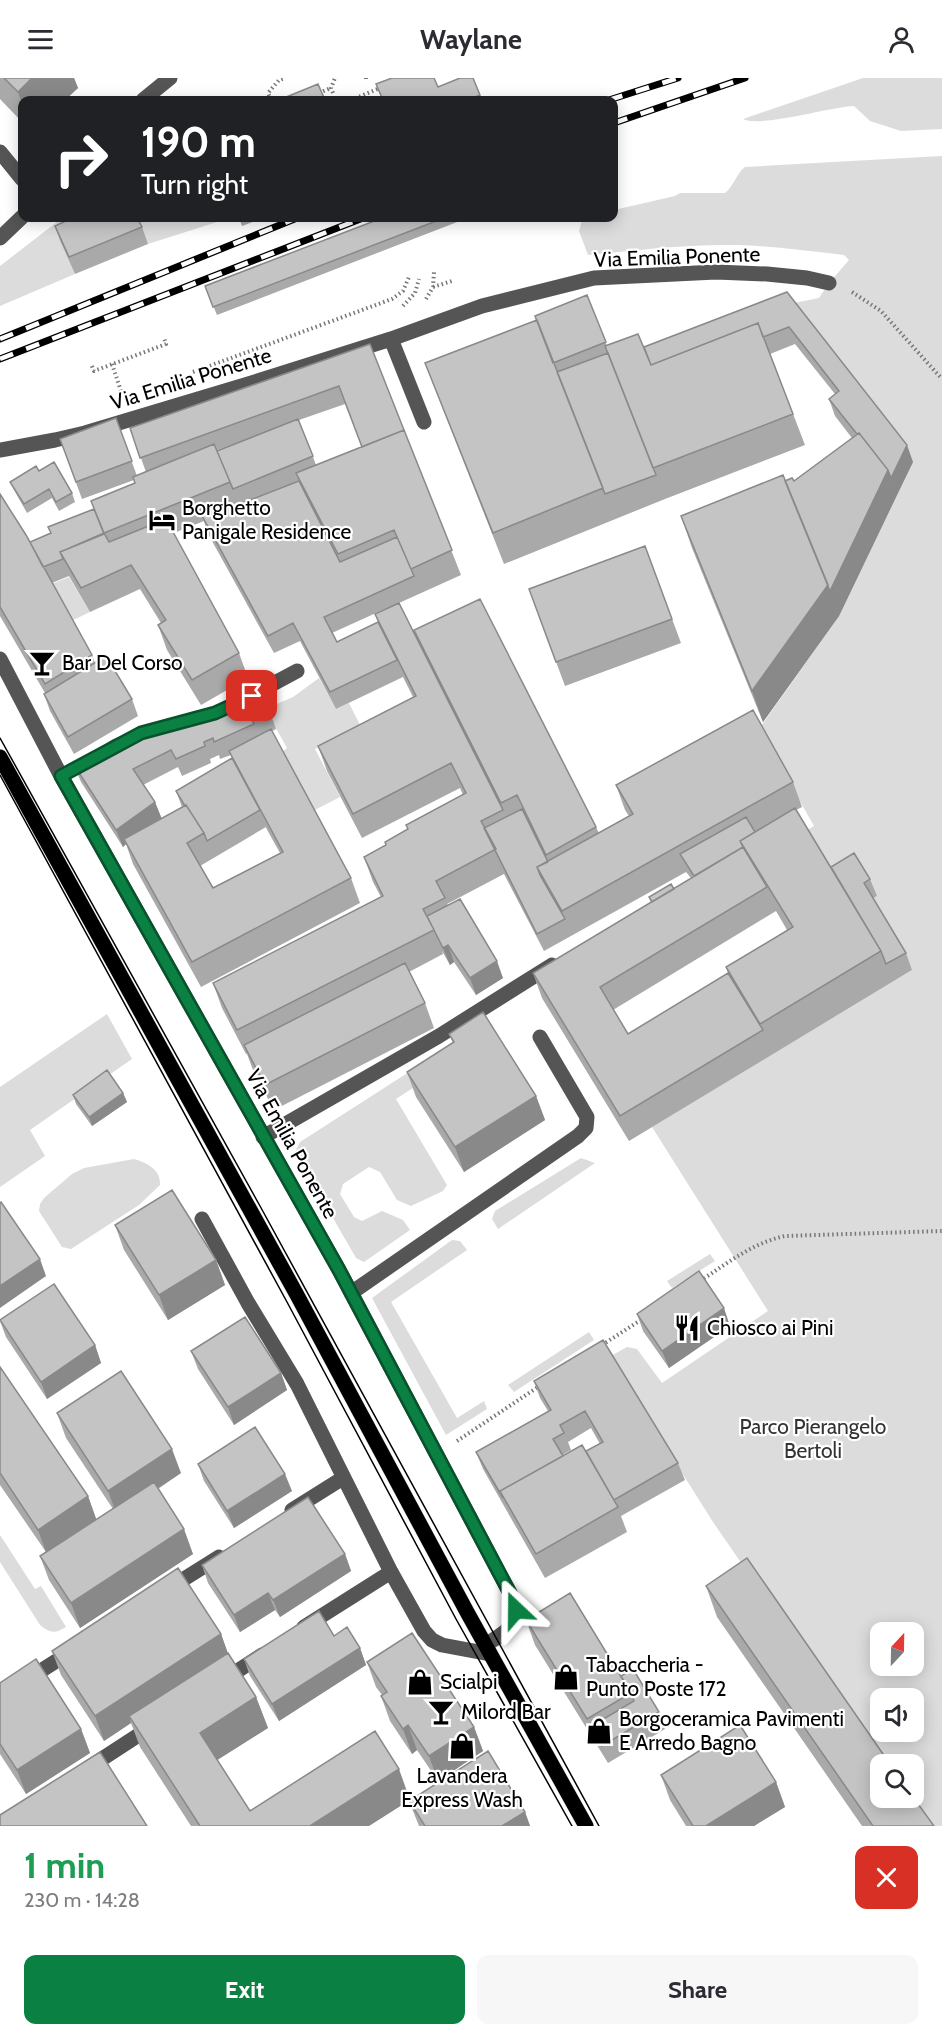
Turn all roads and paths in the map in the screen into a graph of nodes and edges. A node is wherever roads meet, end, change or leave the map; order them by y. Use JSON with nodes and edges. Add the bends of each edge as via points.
{"nodes":[{"id":1,"x":170,"y":78,"type":"edge"},
{"id":2,"x":285,"y":78,"type":"edge"},
{"id":3,"x":335,"y":78,"type":"edge"},
{"id":4,"x":382,"y":87,"type":"edge"},
{"id":5,"x":317,"y":94,"type":"edge"},
{"id":6,"x":148,"y":96,"type":"edge"},
{"id":7,"x":269,"y":96,"type":"edge"},
{"id":8,"x":361,"y":96,"type":"edge"},
{"id":9,"x":0,"y":152,"type":"edge"},
{"id":10,"x":18,"y":174,"type":"edge"},
{"id":11,"x":18,"y":221,"type":"edge"},
{"id":12,"x":0,"y":238,"type":"edge"},
{"id":13,"x":434,"y":272,"type":"dead end"},
{"id":14,"x":409,"y":277,"type":"dead end"},
{"id":15,"x":452,"y":281,"type":"dead end"},
{"id":16,"x":829,"y":283,"type":"joint"},
{"id":17,"x":433,"y":287,"type":"junction"},
{"id":18,"x":428,"y":297,"type":"dead end"},
{"id":19,"x":164,"y":338,"type":"dead end"},
{"id":20,"x":391,"y":339,"type":"junction"},
{"id":21,"x":112,"y":364,"type":"junction"},
{"id":22,"x":92,"y":366,"type":"dead end"},
{"id":23,"x":185,"y":375,"type":"dead end"},
{"id":24,"x":942,"y":380,"type":"edge"},
{"id":25,"x":134,"y":394,"type":"dead end"},
{"id":26,"x":123,"y":398,"type":"junction"},
{"id":27,"x":113,"y":401,"type":"dead end"},
{"id":28,"x":424,"y":422,"type":"dead end"},
{"id":29,"x":0,"y":450,"type":"edge"},
{"id":30,"x":0,"y":659,"type":"edge"},
{"id":31,"x":297,"y":671,"type":"dead end"},
{"id":32,"x":234,"y":705,"type":"edge"},
{"id":33,"x":3,"y":762,"type":"edge"},
{"id":34,"x":563,"y":958,"type":"edge"},
{"id":35,"x":540,"y":1037,"type":"dead end"},
{"id":36,"x":263,"y":1137,"type":"junction"},
{"id":37,"x":202,"y":1219,"type":"dead end"},
{"id":38,"x":942,"y":1231,"type":"edge"},
{"id":39,"x":695,"y":1284,"type":"edge"},
{"id":40,"x":351,"y":1293,"type":"junction"},
{"id":41,"x":646,"y":1316,"type":"edge"},
{"id":42,"x":597,"y":1348,"type":"edge"},
{"id":43,"x":539,"y":1387,"type":"edge"},
{"id":44,"x":437,"y":1454,"type":"junction"},
{"id":45,"x":343,"y":1478,"type":"junction"},
{"id":46,"x":282,"y":1517,"type":"edge"},
{"id":47,"x":232,"y":1549,"type":"edge"},
{"id":48,"x":391,"y":1572,"type":"junction"},
{"id":49,"x":151,"y":1601,"type":"edge"},
{"id":50,"x":290,"y":1636,"type":"edge"},
{"id":51,"x":80,"y":1646,"type":"edge"},
{"id":52,"x":270,"y":1649,"type":"edge"},
{"id":53,"x":488,"y":1649,"type":"junction"},
{"id":54,"x":39,"y":1672,"type":"edge"},
{"id":55,"x":211,"y":1688,"type":"edge"},
{"id":56,"x":162,"y":1720,"type":"edge"},
{"id":57,"x":75,"y":1776,"type":"edge"},
{"id":58,"x":586,"y":1826,"type":"edge"}],
"edges":[{"from":1,"to":6,"type":"street"},
{"from":2,"to":7,"type":"path","via":[[279,80]]},
{"from":3,"to":5,"type":"path","via":[[332,91]]},
{"from":4,"to":8,"type":"path"},
{"from":9,"to":10,"type":"street"},
{"from":11,"to":12,"type":"street"},
{"from":13,"to":17,"type":"path"},
{"from":14,"to":23,"type":"path","via":[[406,286],[392,299]]},
{"from":15,"to":17,"type":"path"},
{"from":16,"to":20,"type":"street","name":"Via Emilia Ponente","via":[[716,272],[594,278],[482,306]]},
{"from":16,"to":24,"type":"path","via":[[880,311]]},
{"from":17,"to":18,"type":"path"},
{"from":19,"to":21,"type":"path","via":[[166,344]]},
{"from":20,"to":28,"type":"street"},
{"from":20,"to":29,"type":"street","name":"Via Emilia Ponente","via":[[85,433]]},
{"from":21,"to":22,"type":"path","via":[[94,371]]},
{"from":21,"to":26,"type":"path"},
{"from":25,"to":26,"type":"path"},
{"from":26,"to":27,"type":"path"},
{"from":30,"to":36,"type":"street","name":"Via Emilia Ponente"},
{"from":31,"to":32,"type":"street"},
{"from":33,"to":53,"type":"main road"},
{"from":34,"to":36,"type":"street","via":[[439,1036]]},
{"from":35,"to":40,"type":"street","via":[[587,1116],[586,1128]]},
{"from":36,"to":40,"type":"street","name":"Via Emilia Ponente"},
{"from":37,"to":45,"type":"street","via":[[287,1366]]},
{"from":38,"to":39,"type":"path","via":[[785,1236],[766,1240]]},
{"from":40,"to":44,"type":"street","name":"Via Emilia Ponente"},
{"from":41,"to":42,"type":"path"},
{"from":43,"to":44,"type":"path"},
{"from":44,"to":53,"type":"street","name":"Via Emilia Ponente","via":[[516,1610],[504,1634]]},
{"from":45,"to":46,"type":"street"},
{"from":45,"to":48,"type":"street"},
{"from":47,"to":49,"type":"street"},
{"from":48,"to":50,"type":"street"},
{"from":48,"to":53,"type":"street","via":[[432,1640],[442,1645]]},
{"from":51,"to":54,"type":"street"},
{"from":52,"to":55,"type":"street"},
{"from":53,"to":58,"type":"main road"},
{"from":56,"to":57,"type":"street"}]}
